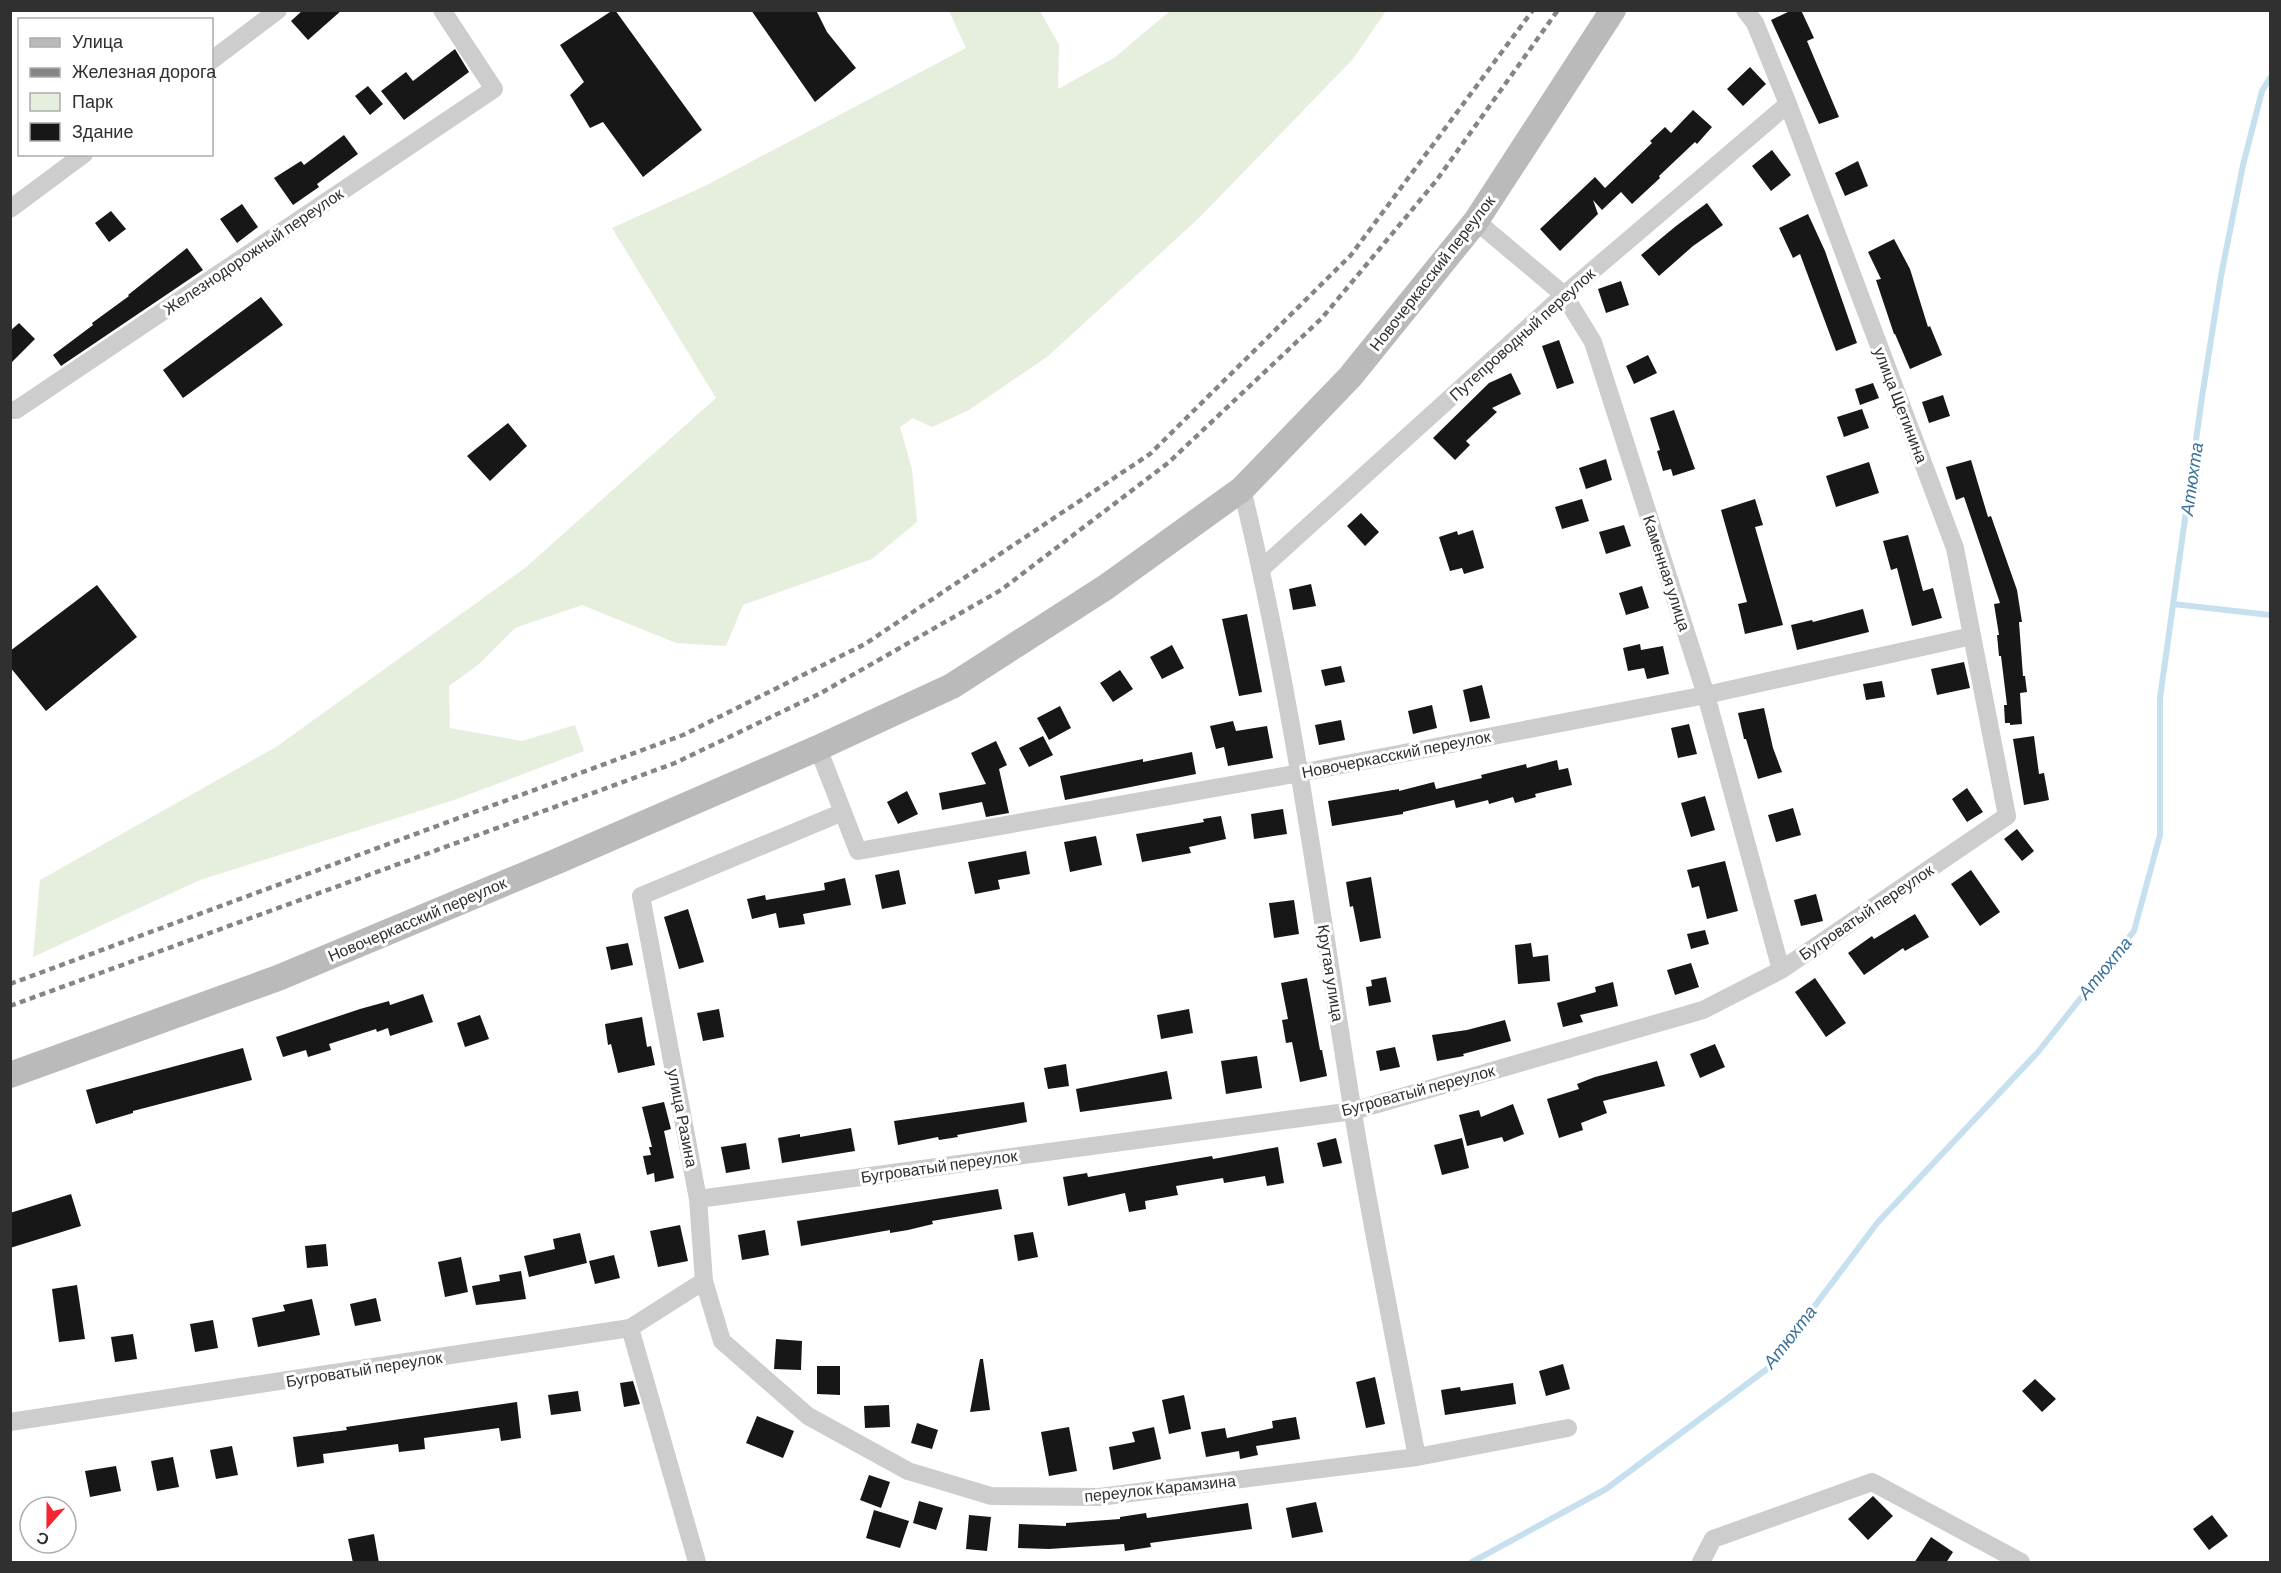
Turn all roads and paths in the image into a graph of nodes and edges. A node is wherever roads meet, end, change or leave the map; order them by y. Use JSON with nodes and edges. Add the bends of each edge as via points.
{"nodes":[{"id":1,"x":278,"y":10,"type":"edge"},
{"id":2,"x":442,"y":10,"type":"edge"},
{"id":3,"x":1613,"y":10,"type":"edge"},
{"id":4,"x":1745,"y":10,"type":"edge"},
{"id":5,"x":213,"y":59,"type":"edge"},
{"id":6,"x":1788,"y":104,"type":"junction"},
{"id":7,"x":81,"y":156,"type":"edge"},
{"id":8,"x":10,"y":210,"type":"edge"},
{"id":9,"x":1476,"y":221,"type":"junction"},
{"id":10,"x":1564,"y":295,"type":"junction"},
{"id":11,"x":10,"y":410,"type":"edge"},
{"id":12,"x":1242,"y":489,"type":"junction"},
{"id":13,"x":1261,"y":569,"type":"junction"},
{"id":14,"x":1972,"y":636,"type":"junction"},
{"id":15,"x":1706,"y":695,"type":"junction"},
{"id":16,"x":818,"y":748,"type":"junction"},
{"id":17,"x":1300,"y":772,"type":"junction"},
{"id":18,"x":843,"y":812,"type":"junction"},
{"id":19,"x":2007,"y":816,"type":"joint"},
{"id":20,"x":1781,"y":970,"type":"junction"},
{"id":21,"x":10,"y":1075,"type":"edge"},
{"id":22,"x":1353,"y":1111,"type":"junction"},
{"id":23,"x":698,"y":1199,"type":"junction"},
{"id":24,"x":704,"y":1281,"type":"junction"},
{"id":25,"x":630,"y":1328,"type":"junction"},
{"id":26,"x":722,"y":1341,"type":"joint"},
{"id":27,"x":10,"y":1422,"type":"edge"},
{"id":28,"x":1569,"y":1428,"type":"dead end"},
{"id":29,"x":1417,"y":1457,"type":"junction"},
{"id":30,"x":697,"y":1563,"type":"edge"},
{"id":31,"x":1701,"y":1563,"type":"edge"},
{"id":32,"x":2021,"y":1563,"type":"edge"}],
"edges":[{"from":1,"to":5,"type":"street"},
{"from":2,"to":11,"type":"street","name":"Железнодорожный переулок","via":[[494,89],[16,411]]},
{"from":3,"to":9,"type":"main road","name":"Новочеркасский переулок"},
{"from":4,"to":6,"type":"street","name":"улица Щетинина","via":[[1755,23]]},
{"from":6,"to":10,"type":"street","name":"Путепроводный переулок"},
{"from":6,"to":14,"type":"street","name":"улица Щетинина","via":[[1955,548]]},
{"from":7,"to":8,"type":"street"},
{"from":9,"to":10,"type":"street","name":"Каменная улица"},
{"from":9,"to":12,"type":"main road","name":"Новочеркасский переулок","via":[[1350,377]]},
{"from":10,"to":13,"type":"street","name":"Путепроводный переулок"},
{"from":10,"to":15,"type":"street","name":"Каменная улица","via":[[1593,342]]},
{"from":12,"to":13,"type":"street","name":"Крутая улица"},
{"from":12,"to":16,"type":"main road","name":"Новочеркасский переулок","via":[[1106,587],[952,686]]},
{"from":13,"to":17,"type":"street","name":"Крутая улица"},
{"from":14,"to":15,"type":"street","name":"Новочеркасский переулок"},
{"from":14,"to":19,"type":"street","name":"улица Щетинина"},
{"from":15,"to":17,"type":"street","name":"Новочеркасский переулок"},
{"from":15,"to":20,"type":"street","name":"Каменная улица"},
{"from":16,"to":18,"type":"street","name":"Новочеркасский переулок"},
{"from":16,"to":21,"type":"main road","name":"Новочеркасский переулок","via":[[278,978]]},
{"from":17,"to":18,"type":"street","name":"Новочеркасский переулок","via":[[858,851]]},
{"from":17,"to":22,"type":"street","name":"Крутая улица"},
{"from":18,"to":23,"type":"street","name":"улица Разина","via":[[641,896]]},
{"from":19,"to":20,"type":"street","name":"Бугроватый переулок"},
{"from":20,"to":22,"type":"street","name":"Бугроватый переулок","via":[[1703,1010]]},
{"from":22,"to":23,"type":"street","name":"Бугроватый переулок"},
{"from":22,"to":29,"type":"street","name":"Крутая улица"},
{"from":23,"to":24,"type":"street","name":"улица Разина"},
{"from":24,"to":25,"type":"street","name":"Бугроватый переулок"},
{"from":24,"to":26,"type":"street","name":"улица Разина"},
{"from":25,"to":27,"type":"street","name":"Бугроватый переулок"},
{"from":25,"to":30,"type":"street"},
{"from":26,"to":29,"type":"street","name":"переулок Карамзина","via":[[808,1416],[908,1471],[991,1496],[1099,1497]]},
{"from":28,"to":29,"type":"street","name":"переулок Карамзина"},
{"from":31,"to":32,"type":"street","via":[[1713,1539],[1872,1482]]}]}
